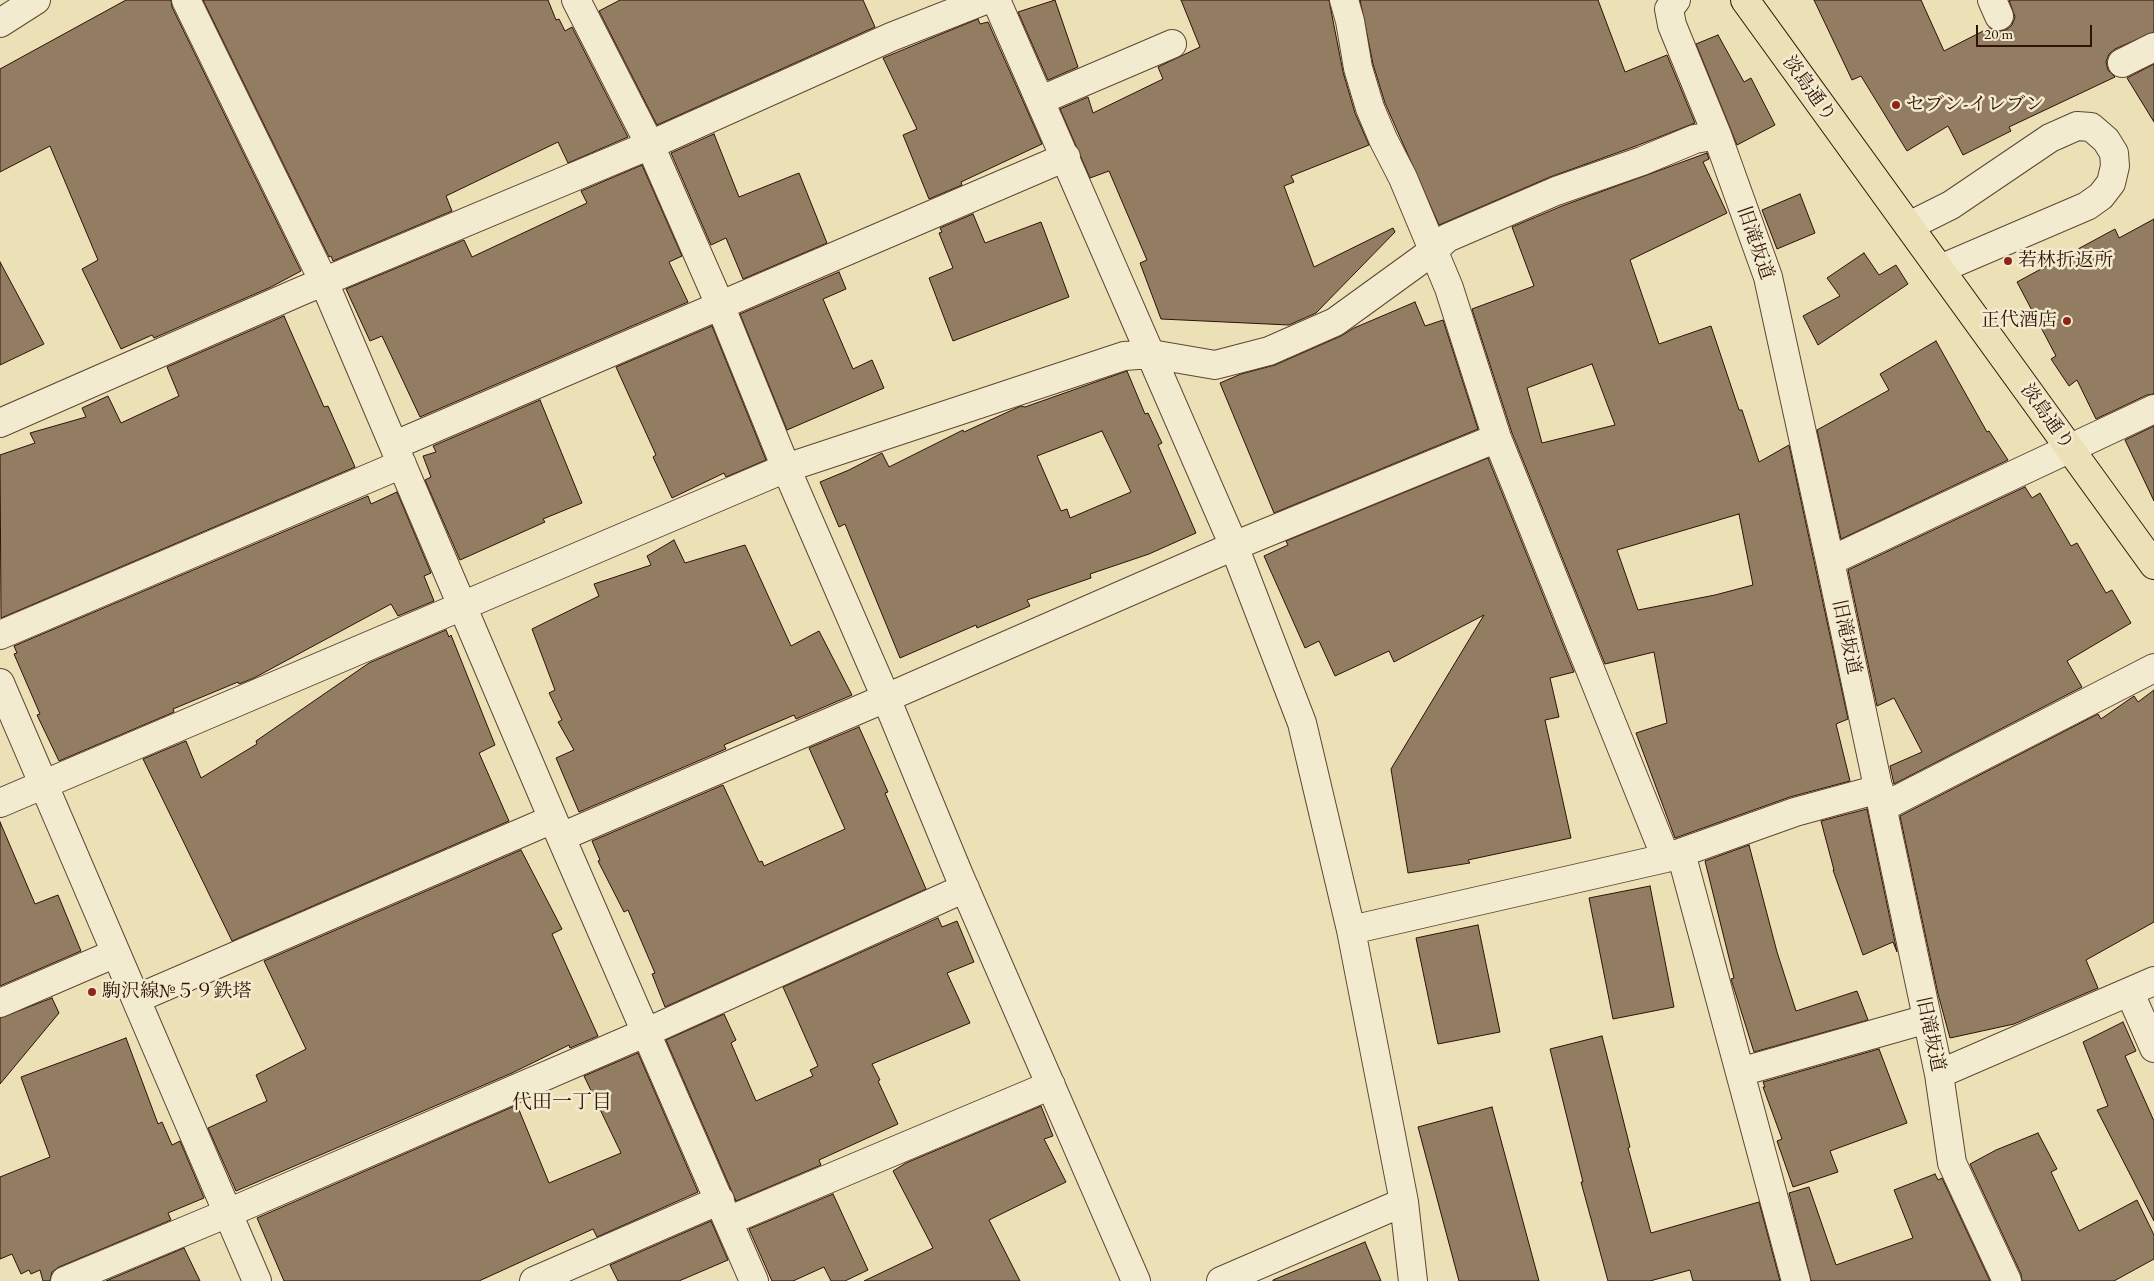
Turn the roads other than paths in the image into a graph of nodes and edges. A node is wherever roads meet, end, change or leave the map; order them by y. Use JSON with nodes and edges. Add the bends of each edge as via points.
{"nodes":[{"id":1,"x":36,"y":0,"type":"edge"},
{"id":2,"x":186,"y":0,"type":"edge"},
{"id":3,"x":576,"y":0,"type":"edge"},
{"id":4,"x":985,"y":0,"type":"edge"},
{"id":5,"x":996,"y":0,"type":"edge"},
{"id":6,"x":1344,"y":0,"type":"edge"},
{"id":7,"x":1676,"y":0,"type":"edge"},
{"id":8,"x":1745,"y":0,"type":"edge"},
{"id":9,"x":0,"y":23,"type":"edge"},
{"id":10,"x":1172,"y":44,"type":"dead end"},
{"id":11,"x":2154,"y":47,"type":"edge"},
{"id":12,"x":2122,"y":63,"type":"dead end"},
{"id":13,"x":1041,"y":100,"type":"junction"},
{"id":14,"x":1717,"y":135,"type":"junction"},
{"id":15,"x":650,"y":145,"type":"junction"},
{"id":16,"x":1066,"y":157,"type":"junction"},
{"id":17,"x":1908,"y":226,"type":"junction"},
{"id":18,"x":1433,"y":251,"type":"junction"},
{"id":19,"x":1940,"y":269,"type":"junction"},
{"id":20,"x":324,"y":282,"type":"junction"},
{"id":21,"x":720,"y":305,"type":"junction"},
{"id":22,"x":1151,"y":354,"type":"junction"},
{"id":23,"x":2154,"y":409,"type":"edge"},
{"id":24,"x":0,"y":423,"type":"edge"},
{"id":25,"x":1496,"y":438,"type":"junction"},
{"id":26,"x":2070,"y":449,"type":"junction"},
{"id":27,"x":398,"y":454,"type":"junction"},
{"id":28,"x":786,"y":468,"type":"junction"},
{"id":29,"x":1234,"y":546,"type":"junction"},
{"id":30,"x":1830,"y":560,"type":"junction"},
{"id":31,"x":2154,"y":564,"type":"edge"},
{"id":32,"x":462,"y":605,"type":"junction"},
{"id":33,"x":0,"y":635,"type":"edge"},
{"id":34,"x":2154,"y":668,"type":"edge"},
{"id":35,"x":0,"y":683,"type":"edge"},
{"id":36,"x":886,"y":698,"type":"junction"},
{"id":37,"x":44,"y":783,"type":"junction"},
{"id":38,"x":1881,"y":798,"type":"junction"},
{"id":39,"x":0,"y":803,"type":"edge"},
{"id":40,"x":557,"y":828,"type":"junction"},
{"id":41,"x":1674,"y":856,"type":"junction"},
{"id":42,"x":965,"y":888,"type":"junction"},
{"id":43,"x":1351,"y":930,"type":"junction"},
{"id":44,"x":116,"y":953,"type":"junction"},
{"id":45,"x":2154,"y":981,"type":"edge"},
{"id":46,"x":2130,"y":993,"type":"junction"},
{"id":47,"x":136,"y":999,"type":"junction"},
{"id":48,"x":0,"y":1002,"type":"edge"},
{"id":49,"x":1927,"y":1019,"type":"junction"},
{"id":50,"x":647,"y":1032,"type":"junction"},
{"id":51,"x":2154,"y":1048,"type":"edge"},
{"id":52,"x":1740,"y":1072,"type":"junction"},
{"id":53,"x":1939,"y":1074,"type":"junction"},
{"id":54,"x":1051,"y":1086,"type":"junction"},
{"id":55,"x":1404,"y":1202,"type":"junction"},
{"id":56,"x":724,"y":1210,"type":"junction"},
{"id":57,"x":228,"y":1213,"type":"junction"},
{"id":58,"x":65,"y":1281,"type":"edge"},
{"id":59,"x":257,"y":1281,"type":"edge"},
{"id":60,"x":534,"y":1281,"type":"edge"},
{"id":61,"x":754,"y":1281,"type":"edge"},
{"id":62,"x":1136,"y":1281,"type":"edge"},
{"id":63,"x":1220,"y":1281,"type":"edge"},
{"id":64,"x":1413,"y":1281,"type":"edge"},
{"id":65,"x":1796,"y":1281,"type":"edge"},
{"id":66,"x":2007,"y":1281,"type":"edge"}],
"edges":[{"from":1,"to":9,"type":"street"},
{"from":2,"to":20,"type":"street"},
{"from":3,"to":15,"type":"street"},
{"from":4,"to":15,"type":"street","via":[[891,37]]},
{"from":5,"to":13,"type":"street"},
{"from":6,"to":18,"type":"street","via":[[1370,108]]},
{"from":7,"to":14,"type":"street","name":"旧滝坂道","via":[[1669,9],[1672,25]]},
{"from":8,"to":17,"type":"main road","name":"淡島通り"},
{"from":10,"to":13,"type":"street"},
{"from":11,"to":12,"type":"street"},
{"from":13,"to":16,"type":"street"},
{"from":14,"to":18,"type":"street","via":[[1695,139],[1538,198],[1447,238]]},
{"from":14,"to":30,"type":"street","name":"旧滝坂道","via":[[1768,277]]},
{"from":15,"to":20,"type":"street"},
{"from":15,"to":21,"type":"street"},
{"from":16,"to":21,"type":"street"},
{"from":16,"to":22,"type":"street"},
{"from":17,"to":19,"type":"main road","name":"淡島通り"},
{"from":17,"to":19,"type":"street","via":[[1951,206],[2050,138],[2077,126],[2091,128],[2106,140],[2114,153],[2115,166],[2110,183],[2101,196],[2087,206]]},
{"from":18,"to":22,"type":"street","via":[[1334,322],[1269,351],[1215,365]]},
{"from":18,"to":25,"type":"street","via":[[1449,288]]},
{"from":19,"to":26,"type":"main road","name":"淡島通り"},
{"from":20,"to":24,"type":"street"},
{"from":20,"to":27,"type":"street"},
{"from":21,"to":27,"type":"street"},
{"from":21,"to":28,"type":"street"},
{"from":22,"to":28,"type":"street","via":[[1124,356]]},
{"from":22,"to":29,"type":"street"},
{"from":23,"to":26,"type":"street"},
{"from":25,"to":29,"type":"street"},
{"from":25,"to":41,"type":"street"},
{"from":26,"to":30,"type":"street"},
{"from":26,"to":31,"type":"main road","name":"淡島通り"},
{"from":27,"to":32,"type":"street"},
{"from":27,"to":33,"type":"street"},
{"from":28,"to":32,"type":"street"},
{"from":28,"to":36,"type":"street"},
{"from":29,"to":36,"type":"street"},
{"from":29,"to":43,"type":"street","via":[[1302,723]]},
{"from":30,"to":38,"type":"street","name":"旧滝坂道"},
{"from":32,"to":37,"type":"street"},
{"from":32,"to":40,"type":"street"},
{"from":34,"to":38,"type":"street"},
{"from":35,"to":37,"type":"street"},
{"from":36,"to":40,"type":"street"},
{"from":36,"to":42,"type":"street"},
{"from":37,"to":39,"type":"street"},
{"from":37,"to":44,"type":"street"},
{"from":38,"to":41,"type":"street","via":[[1795,812]]},
{"from":38,"to":49,"type":"street","name":"旧滝坂道"},
{"from":40,"to":47,"type":"street"},
{"from":40,"to":50,"type":"street"},
{"from":41,"to":43,"type":"street"},
{"from":41,"to":52,"type":"street"},
{"from":42,"to":50,"type":"street"},
{"from":42,"to":54,"type":"street"},
{"from":43,"to":55,"type":"street"},
{"from":44,"to":47,"type":"street"},
{"from":44,"to":48,"type":"street"},
{"from":45,"to":46,"type":"street"},
{"from":46,"to":51,"type":"street"},
{"from":46,"to":53,"type":"street"},
{"from":47,"to":57,"type":"street"},
{"from":49,"to":52,"type":"street"},
{"from":49,"to":53,"type":"street","name":"旧滝坂道"},
{"from":50,"to":56,"type":"street"},
{"from":50,"to":57,"type":"street"},
{"from":52,"to":65,"type":"street"},
{"from":53,"to":66,"type":"street","name":"旧滝坂道","via":[[1952,1163]]},
{"from":54,"to":56,"type":"street"},
{"from":54,"to":62,"type":"street"},
{"from":55,"to":63,"type":"street"},
{"from":55,"to":64,"type":"street"},
{"from":56,"to":60,"type":"street"},
{"from":56,"to":61,"type":"street"},
{"from":57,"to":58,"type":"street"},
{"from":57,"to":59,"type":"street"}]}
